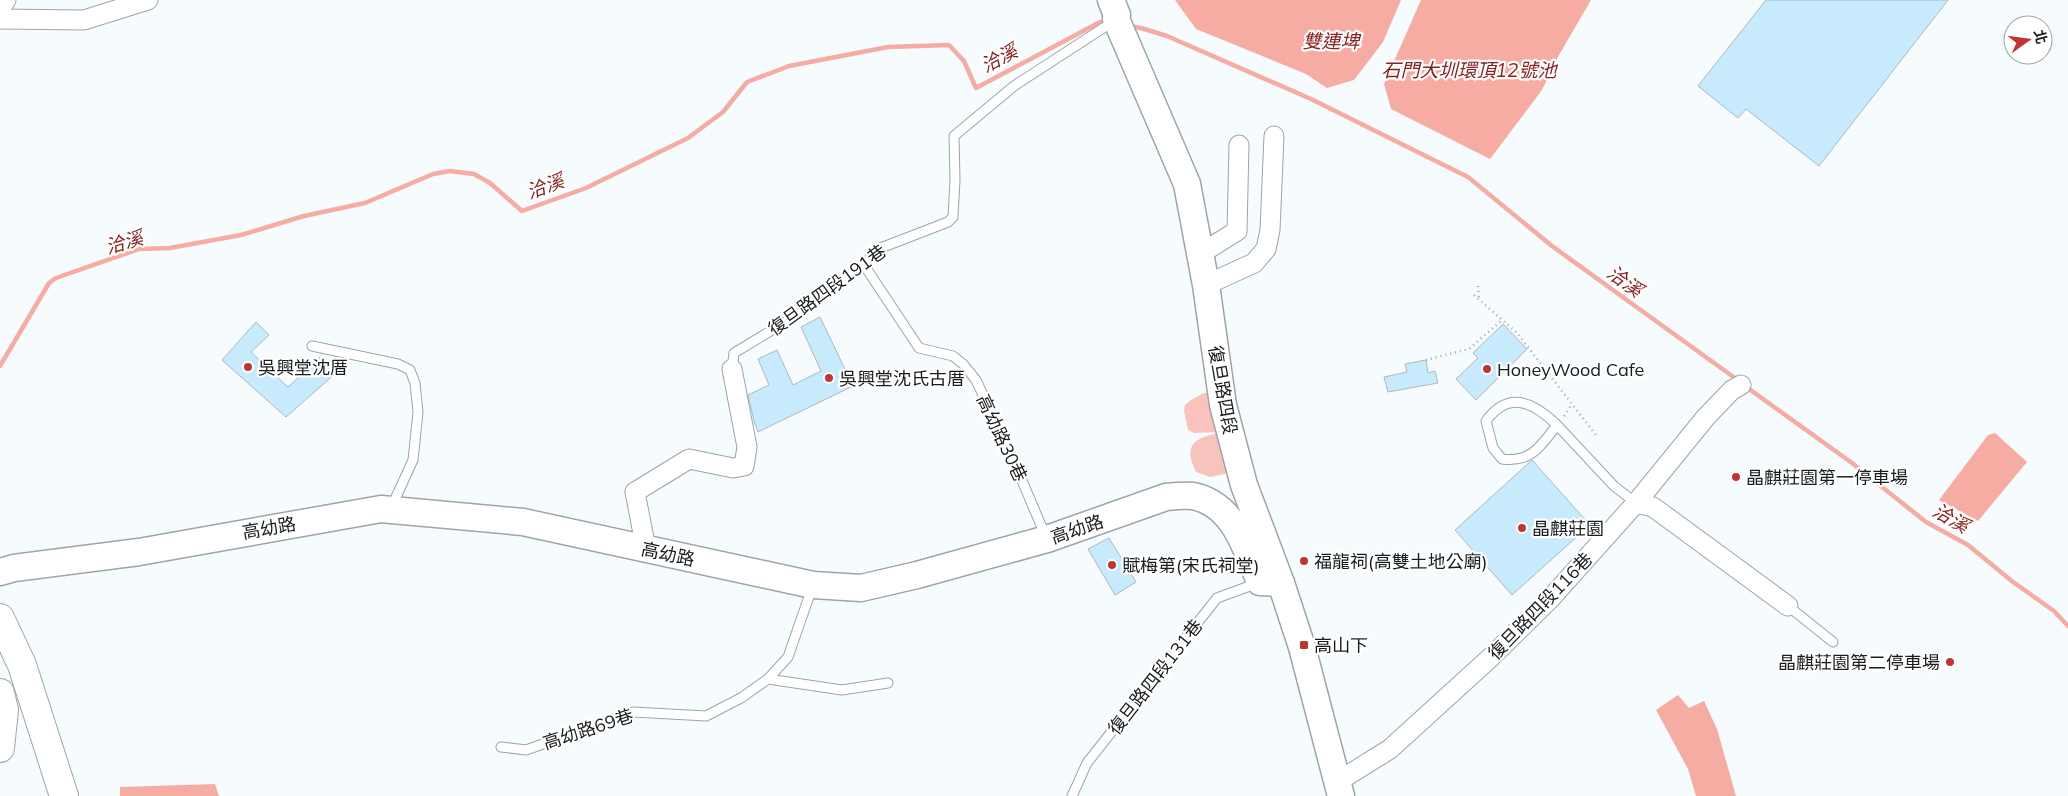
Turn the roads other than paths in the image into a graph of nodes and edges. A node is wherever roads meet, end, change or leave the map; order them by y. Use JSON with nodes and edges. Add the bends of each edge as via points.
{"nodes":[{"id":1,"x":6,"y":0,"type":"edge"},
{"id":2,"x":148,"y":0,"type":"edge"},
{"id":3,"x":0,"y":9,"type":"edge"},
{"id":4,"x":1115,"y":11,"type":"edge"},
{"id":5,"x":0,"y":19,"type":"edge"},
{"id":6,"x":1274,"y":136,"type":"dead end"},
{"id":7,"x":1239,"y":145,"type":"dead end"},
{"id":8,"x":1200,"y":254,"type":"junction"},
{"id":9,"x":864,"y":265,"type":"junction"},
{"id":10,"x":1206,"y":285,"type":"junction"},
{"id":11,"x":312,"y":346,"type":"dead end"},
{"id":12,"x":732,"y":369,"type":"joint"},
{"id":13,"x":1741,"y":385,"type":"dead end"},
{"id":14,"x":1557,"y":425,"type":"junction"},
{"id":15,"x":1636,"y":503,"type":"junction"},
{"id":16,"x":390,"y":510,"type":"junction"},
{"id":17,"x":1047,"y":539,"type":"junction"},
{"id":18,"x":646,"y":549,"type":"junction"},
{"id":19,"x":0,"y":572,"type":"edge"},
{"id":20,"x":1271,"y":582,"type":"junction"},
{"id":21,"x":813,"y":585,"type":"junction"},
{"id":22,"x":1788,"y":606,"type":"joint"},
{"id":23,"x":0,"y":618,"type":"edge"},
{"id":24,"x":1833,"y":642,"type":"dead end"},
{"id":25,"x":768,"y":679,"type":"junction"},
{"id":26,"x":888,"y":683,"type":"dead end"},
{"id":27,"x":0,"y":693,"type":"edge"},
{"id":28,"x":502,"y":747,"type":"dead end"},
{"id":29,"x":0,"y":748,"type":"edge"},
{"id":30,"x":1339,"y":789,"type":"edge"},
{"id":31,"x":64,"y":796,"type":"edge"},
{"id":32,"x":1072,"y":796,"type":"edge"}],
"edges":[{"from":1,"to":3,"type":"street"},
{"from":2,"to":5,"type":"street","via":[[84,20]]},
{"from":4,"to":8,"type":"street","name":"復旦路四段","via":[[1187,184]]},
{"from":4,"to":9,"type":"lane","name":"復旦路四段191巷","via":[[1014,86],[954,136],[953,217],[948,222],[878,248]]},
{"from":6,"to":10,"type":"street","via":[[1270,230],[1266,249],[1254,264]]},
{"from":7,"to":8,"type":"street","via":[[1237,231]]},
{"from":8,"to":10,"type":"street","name":"復旦路四段"},
{"from":9,"to":12,"type":"lane","name":"復旦路四段191巷","via":[[797,315],[734,353]]},
{"from":9,"to":17,"type":"lane","name":"高幼路30巷","via":[[919,348],[953,356],[976,380]]},
{"from":10,"to":20,"type":"street","name":"復旦路四段","via":[[1223,405]]},
{"from":11,"to":16,"type":"lane","via":[[398,364],[410,370],[418,412],[412,460]]},
{"from":12,"to":18,"type":"street","via":[[746,447],[744,466],[733,468],[689,459],[635,492]]},
{"from":13,"to":15,"type":"street","name":"復旦路四段116巷","via":[[1706,417]]},
{"from":14,"to":14,"type":"lane","via":[[1539,449],[1517,461],[1502,459],[1493,448],[1486,421],[1494,410],[1509,402],[1527,403]]},
{"from":14,"to":15,"type":"lane","via":[[1614,486]]},
{"from":15,"to":22,"type":"street","via":[[1654,507]]},
{"from":15,"to":30,"type":"street","name":"復旦路四段116巷","via":[[1551,598],[1490,658],[1390,749]]},
{"from":16,"to":18,"type":"street","name":"高幼路","via":[[523,522]]},
{"from":16,"to":19,"type":"street","name":"高幼路"},
{"from":17,"to":20,"type":"street","name":"高幼路","via":[[1166,497],[1194,496],[1215,505],[1234,525]]},
{"from":17,"to":21,"type":"street","name":"高幼路","via":[[861,588]]},
{"from":18,"to":21,"type":"street","name":"高幼路"},
{"from":20,"to":30,"type":"street","name":"復旦路四段","via":[[1313,687]]},
{"from":20,"to":32,"type":"lane","name":"復旦路四段131巷","via":[[1218,598],[1087,763]]},
{"from":21,"to":25,"type":"lane","name":"高幼路69巷","via":[[788,657]]},
{"from":22,"to":24,"type":"lane"},
{"from":23,"to":31,"type":"highway","via":[[22,665]]},
{"from":25,"to":26,"type":"lane","via":[[842,690]]},
{"from":25,"to":28,"type":"lane","name":"高幼路69巷","via":[[706,716],[633,712],[526,750]]},
{"from":27,"to":29,"type":"highway","via":[[4,710]]}]}
